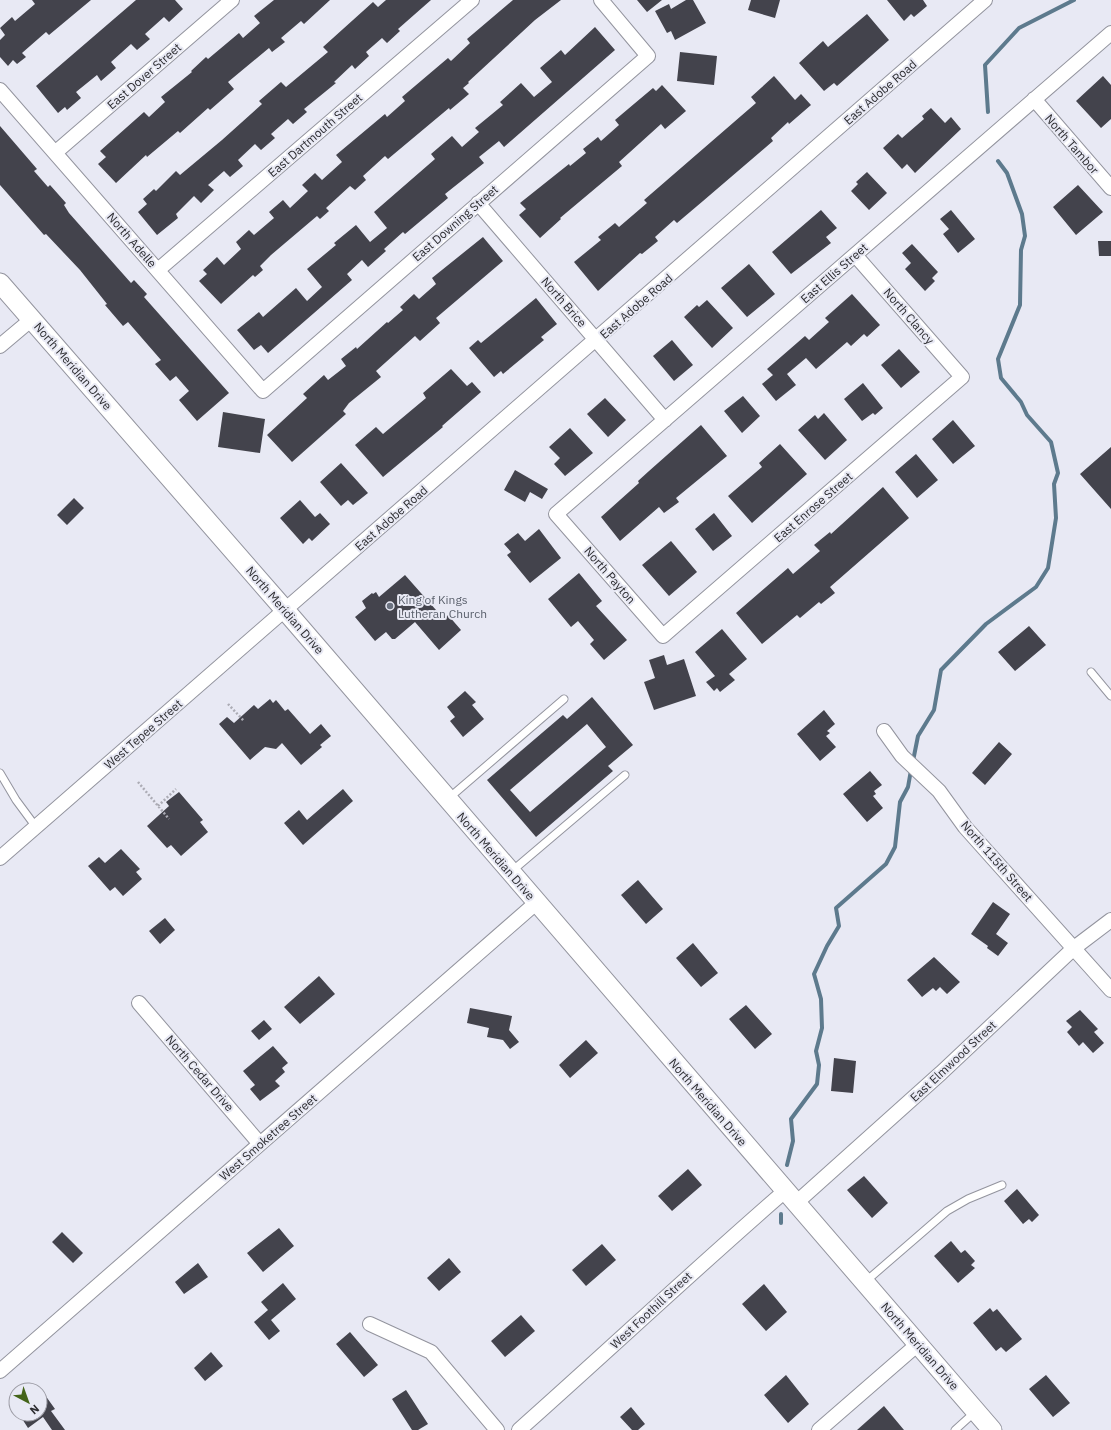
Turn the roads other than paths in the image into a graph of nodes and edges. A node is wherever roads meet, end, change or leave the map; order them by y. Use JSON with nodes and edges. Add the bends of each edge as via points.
{"nodes":[{"id":1,"x":232,"y":0,"type":"edge"},
{"id":2,"x":472,"y":0,"type":"edge"},
{"id":3,"x":602,"y":0,"type":"edge"},
{"id":4,"x":985,"y":0,"type":"edge"},
{"id":5,"x":1111,"y":33,"type":"edge"},
{"id":6,"x":0,"y":90,"type":"edge"},
{"id":7,"x":1034,"y":100,"type":"junction"},
{"id":8,"x":56,"y":152,"type":"junction"},
{"id":9,"x":1111,"y":188,"type":"edge"},
{"id":10,"x":478,"y":203,"type":"junction"},
{"id":11,"x":855,"y":255,"type":"junction"},
{"id":12,"x":158,"y":270,"type":"junction"},
{"id":13,"x":0,"y":283,"type":"edge"},
{"id":14,"x":32,"y":319,"type":"junction"},
{"id":15,"x":596,"y":340,"type":"junction"},
{"id":16,"x":1,"y":344,"type":"edge"},
{"id":17,"x":962,"y":377,"type":"joint"},
{"id":18,"x":263,"y":390,"type":"joint"},
{"id":19,"x":665,"y":420,"type":"junction"},
{"id":20,"x":556,"y":514,"type":"joint"},
{"id":21,"x":285,"y":610,"type":"junction"},
{"id":22,"x":663,"y":636,"type":"joint"},
{"id":23,"x":1091,"y":672,"type":"dead end"},
{"id":24,"x":1111,"y":696,"type":"edge"},
{"id":25,"x":564,"y":699,"type":"dead end"},
{"id":26,"x":884,"y":731,"type":"dead end"},
{"id":27,"x":0,"y":773,"type":"edge"},
{"id":28,"x":625,"y":775,"type":"dead end"},
{"id":29,"x":447,"y":799,"type":"junction"},
{"id":30,"x":36,"y":827,"type":"junction"},
{"id":31,"x":0,"y":858,"type":"edge"},
{"id":32,"x":510,"y":873,"type":"junction"},
{"id":33,"x":536,"y":903,"type":"junction"},
{"id":34,"x":1111,"y":920,"type":"edge"},
{"id":35,"x":1074,"y":948,"type":"junction"},
{"id":36,"x":1111,"y":990,"type":"edge"},
{"id":37,"x":139,"y":1003,"type":"dead end"},
{"id":38,"x":260,"y":1144,"type":"junction"},
{"id":39,"x":1002,"y":1185,"type":"dead end"},
{"id":40,"x":790,"y":1197,"type":"junction"},
{"id":41,"x":864,"y":1282,"type":"junction"},
{"id":42,"x":370,"y":1324,"type":"dead end"},
{"id":43,"x":918,"y":1344,"type":"junction"},
{"id":44,"x":0,"y":1371,"type":"edge"},
{"id":45,"x":976,"y":1411,"type":"junction"},
{"id":46,"x":497,"y":1430,"type":"edge"},
{"id":47,"x":519,"y":1430,"type":"edge"},
{"id":48,"x":819,"y":1430,"type":"edge"},
{"id":49,"x":955,"y":1430,"type":"edge"},
{"id":50,"x":992,"y":1430,"type":"edge"}],
"edges":[{"from":1,"to":8,"type":"street","name":"East Dover Street"},
{"from":2,"to":12,"type":"street","name":"East Dartmouth Street"},
{"from":3,"to":10,"type":"street","name":"East Downing Street","via":[[648,56]]},
{"from":4,"to":15,"type":"street","name":"East Adobe Road"},
{"from":5,"to":7,"type":"street","name":"East Ellis Street"},
{"from":6,"to":8,"type":"street","name":"North Adelle"},
{"from":7,"to":9,"type":"street","name":"North Tambor"},
{"from":7,"to":11,"type":"street","name":"East Ellis Street"},
{"from":8,"to":12,"type":"street","name":"North Adelle"},
{"from":10,"to":15,"type":"street","name":"North Brice"},
{"from":10,"to":18,"type":"street","name":"East Downing Street"},
{"from":11,"to":17,"type":"street","name":"North Clancy"},
{"from":11,"to":19,"type":"street","name":"East Ellis Street"},
{"from":12,"to":18,"type":"street","name":"North Adelle"},
{"from":13,"to":14,"type":"street","name":"North Meridian Drive"},
{"from":14,"to":16,"type":"street"},
{"from":14,"to":21,"type":"street","name":"North Meridian Drive"},
{"from":15,"to":19,"type":"street","name":"North Brice"},
{"from":15,"to":21,"type":"street","name":"East Adobe Road"},
{"from":17,"to":22,"type":"street","name":"East Enrose Street"},
{"from":19,"to":20,"type":"street","name":"East Ellis Street"},
{"from":20,"to":22,"type":"street","name":"North Payton"},
{"from":21,"to":29,"type":"street","name":"North Meridian Drive"},
{"from":21,"to":30,"type":"street","name":"West Tepee Street"},
{"from":23,"to":24,"type":"lane"},
{"from":25,"to":29,"type":"lane"},
{"from":26,"to":35,"type":"street","name":"North 115th Street","via":[[902,756],[938,791],[965,827]]},
{"from":27,"to":30,"type":"lane"},
{"from":28,"to":32,"type":"lane"},
{"from":29,"to":32,"type":"street","name":"North Meridian Drive"},
{"from":30,"to":31,"type":"street","name":"West Tepee Street"},
{"from":32,"to":33,"type":"street","name":"North Meridian Drive"},
{"from":33,"to":38,"type":"street","name":"West Smoketree Street"},
{"from":33,"to":40,"type":"street","name":"North Meridian Drive"},
{"from":34,"to":35,"type":"street","name":"East Elmwood Street"},
{"from":35,"to":36,"type":"street","name":"North 115th Street"},
{"from":35,"to":40,"type":"street","name":"East Elmwood Street","via":[[941,1073]]},
{"from":37,"to":38,"type":"street","name":"North Cedar Drive"},
{"from":38,"to":44,"type":"street","name":"West Smoketree Street"},
{"from":39,"to":41,"type":"lane","via":[[968,1198],[947,1211]]},
{"from":40,"to":41,"type":"street","name":"North Meridian Drive"},
{"from":40,"to":47,"type":"street","name":"West Foothill Street","via":[[680,1282],[605,1354]]},
{"from":41,"to":43,"type":"street","name":"North Meridian Drive"},
{"from":42,"to":46,"type":"street","via":[[431,1352]]},
{"from":43,"to":45,"type":"street","name":"North Meridian Drive"},
{"from":43,"to":48,"type":"street"},
{"from":45,"to":49,"type":"lane"},
{"from":45,"to":50,"type":"street","name":"North Meridian Drive"}]}
